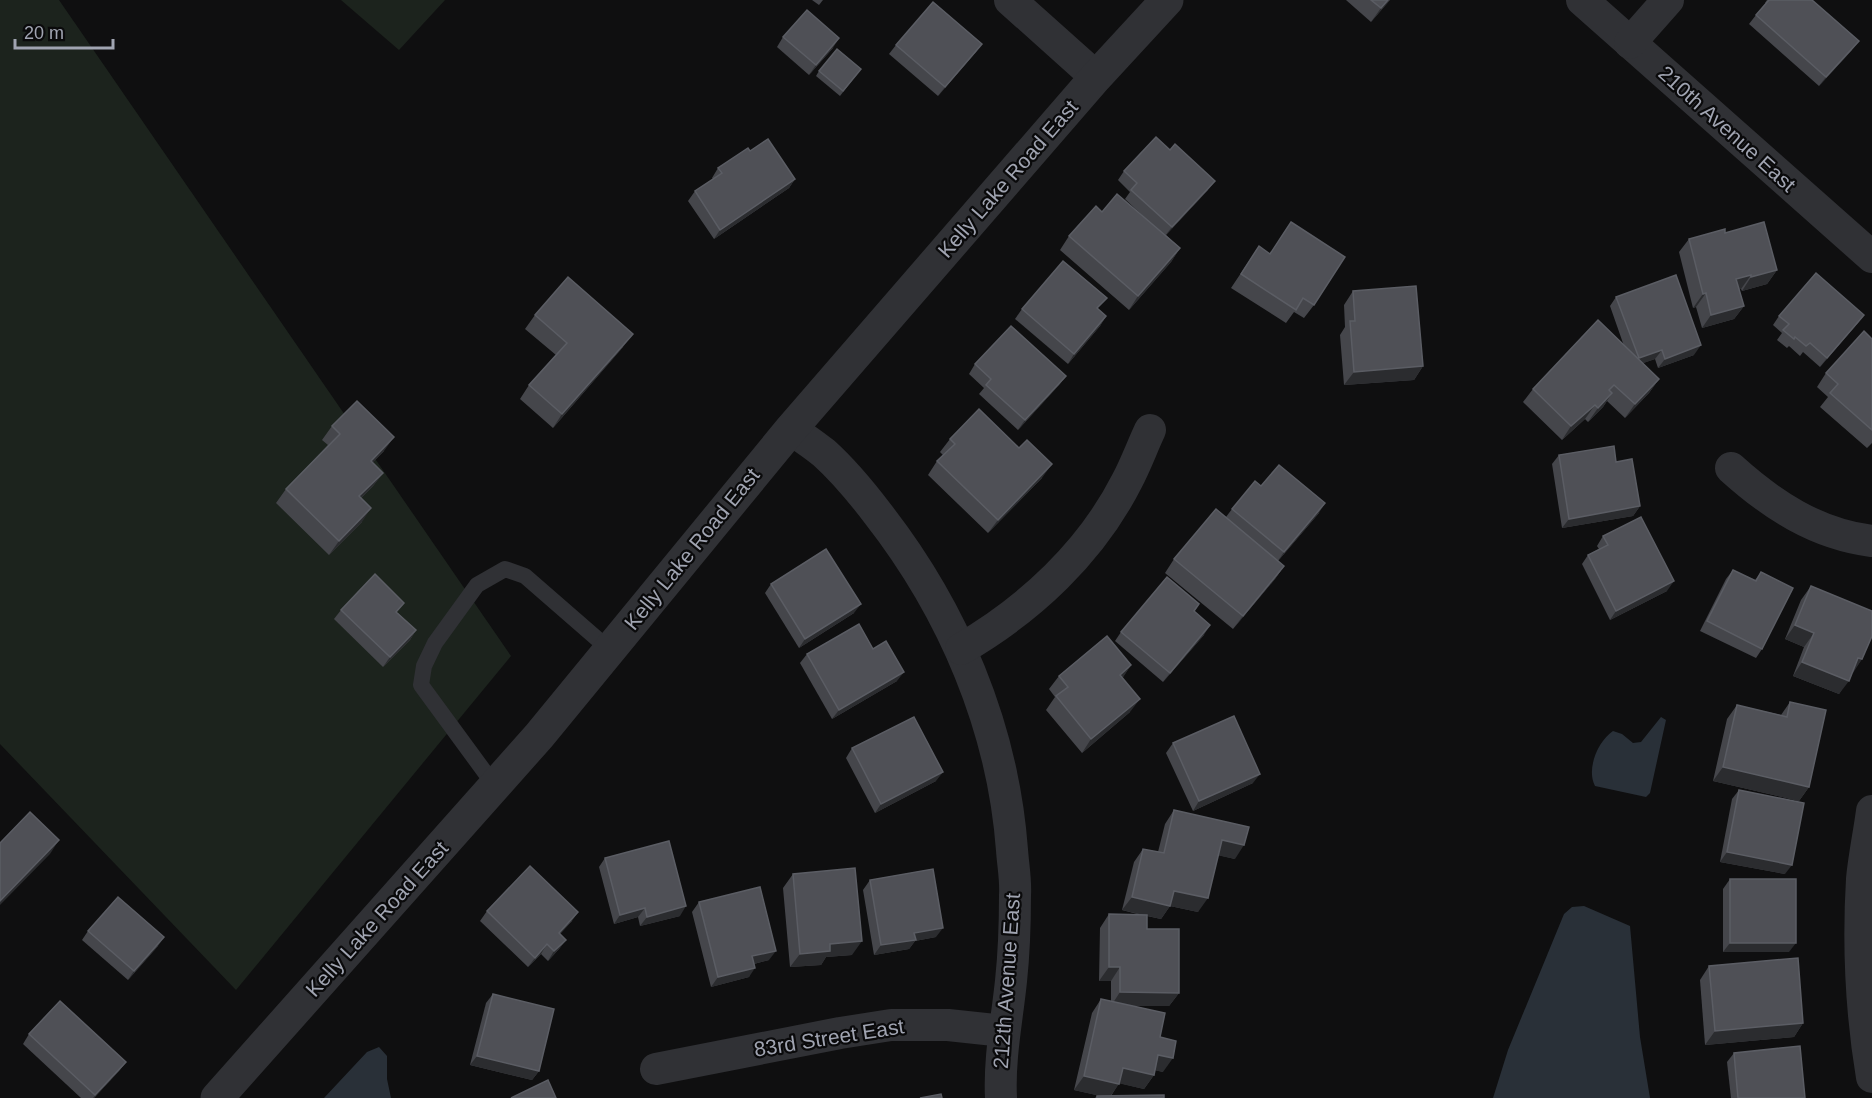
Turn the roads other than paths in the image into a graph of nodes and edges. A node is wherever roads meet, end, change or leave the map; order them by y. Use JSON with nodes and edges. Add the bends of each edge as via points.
{"nodes":[{"id":1,"x":1167,"y":0,"type":"edge"},
{"id":2,"x":1582,"y":0,"type":"edge"},
{"id":3,"x":1668,"y":0,"type":"edge"},
{"id":4,"x":1021,"y":3,"type":"edge"},
{"id":5,"x":1630,"y":43,"type":"junction"},
{"id":6,"x":1096,"y":78,"type":"junction"},
{"id":7,"x":1872,"y":257,"type":"edge"},
{"id":8,"x":791,"y":429,"type":"junction"},
{"id":9,"x":1150,"y":430,"type":"dead end"},
{"id":10,"x":1731,"y":468,"type":"dead end"},
{"id":11,"x":1872,"y":541,"type":"edge"},
{"id":12,"x":961,"y":649,"type":"junction"},
{"id":13,"x":610,"y":650,"type":"junction"},
{"id":14,"x":495,"y":786,"type":"junction"},
{"id":15,"x":1872,"y":811,"type":"edge"},
{"id":16,"x":1004,"y":1031,"type":"junction"},
{"id":17,"x":656,"y":1069,"type":"dead end"},
{"id":18,"x":1872,"y":1077,"type":"edge"},
{"id":19,"x":217,"y":1098,"type":"edge"},
{"id":20,"x":1001,"y":1098,"type":"edge"}],
"edges":[{"from":1,"to":6,"type":"street","name":"Kelly Lake Road East"},
{"from":2,"to":5,"type":"street","name":"210th Avenue East"},
{"from":3,"to":5,"type":"street"},
{"from":4,"to":6,"type":"street"},
{"from":5,"to":7,"type":"street","name":"210th Avenue East"},
{"from":6,"to":8,"type":"street","name":"Kelly Lake Road East"},
{"from":8,"to":12,"type":"street","name":"212th Avenue East","via":[[824,453],[902,544],[932,591]]},
{"from":8,"to":13,"type":"street","name":"Kelly Lake Road East"},
{"from":9,"to":12,"type":"street","via":[[1127,482],[1100,525],[1059,575],[1022,609]]},
{"from":10,"to":11,"type":"street","via":[[1788,513],[1822,529]]},
{"from":12,"to":16,"type":"street","name":"212th Avenue East","via":[[984,709],[1011,827],[1015,892]]},
{"from":13,"to":14,"type":"street","name":"Kelly Lake Road East"},
{"from":13,"to":14,"type":"lane","via":[[525,576],[505,569],[477,585],[435,643],[424,666],[421,685]]},
{"from":14,"to":19,"type":"street","name":"Kelly Lake Road East"},
{"from":15,"to":18,"type":"street","via":[[1862,878],[1859,966]]},
{"from":16,"to":17,"type":"street","name":"83rd Street East","via":[[948,1024],[891,1025]]},
{"from":16,"to":20,"type":"street","name":"212th Avenue East"}]}
